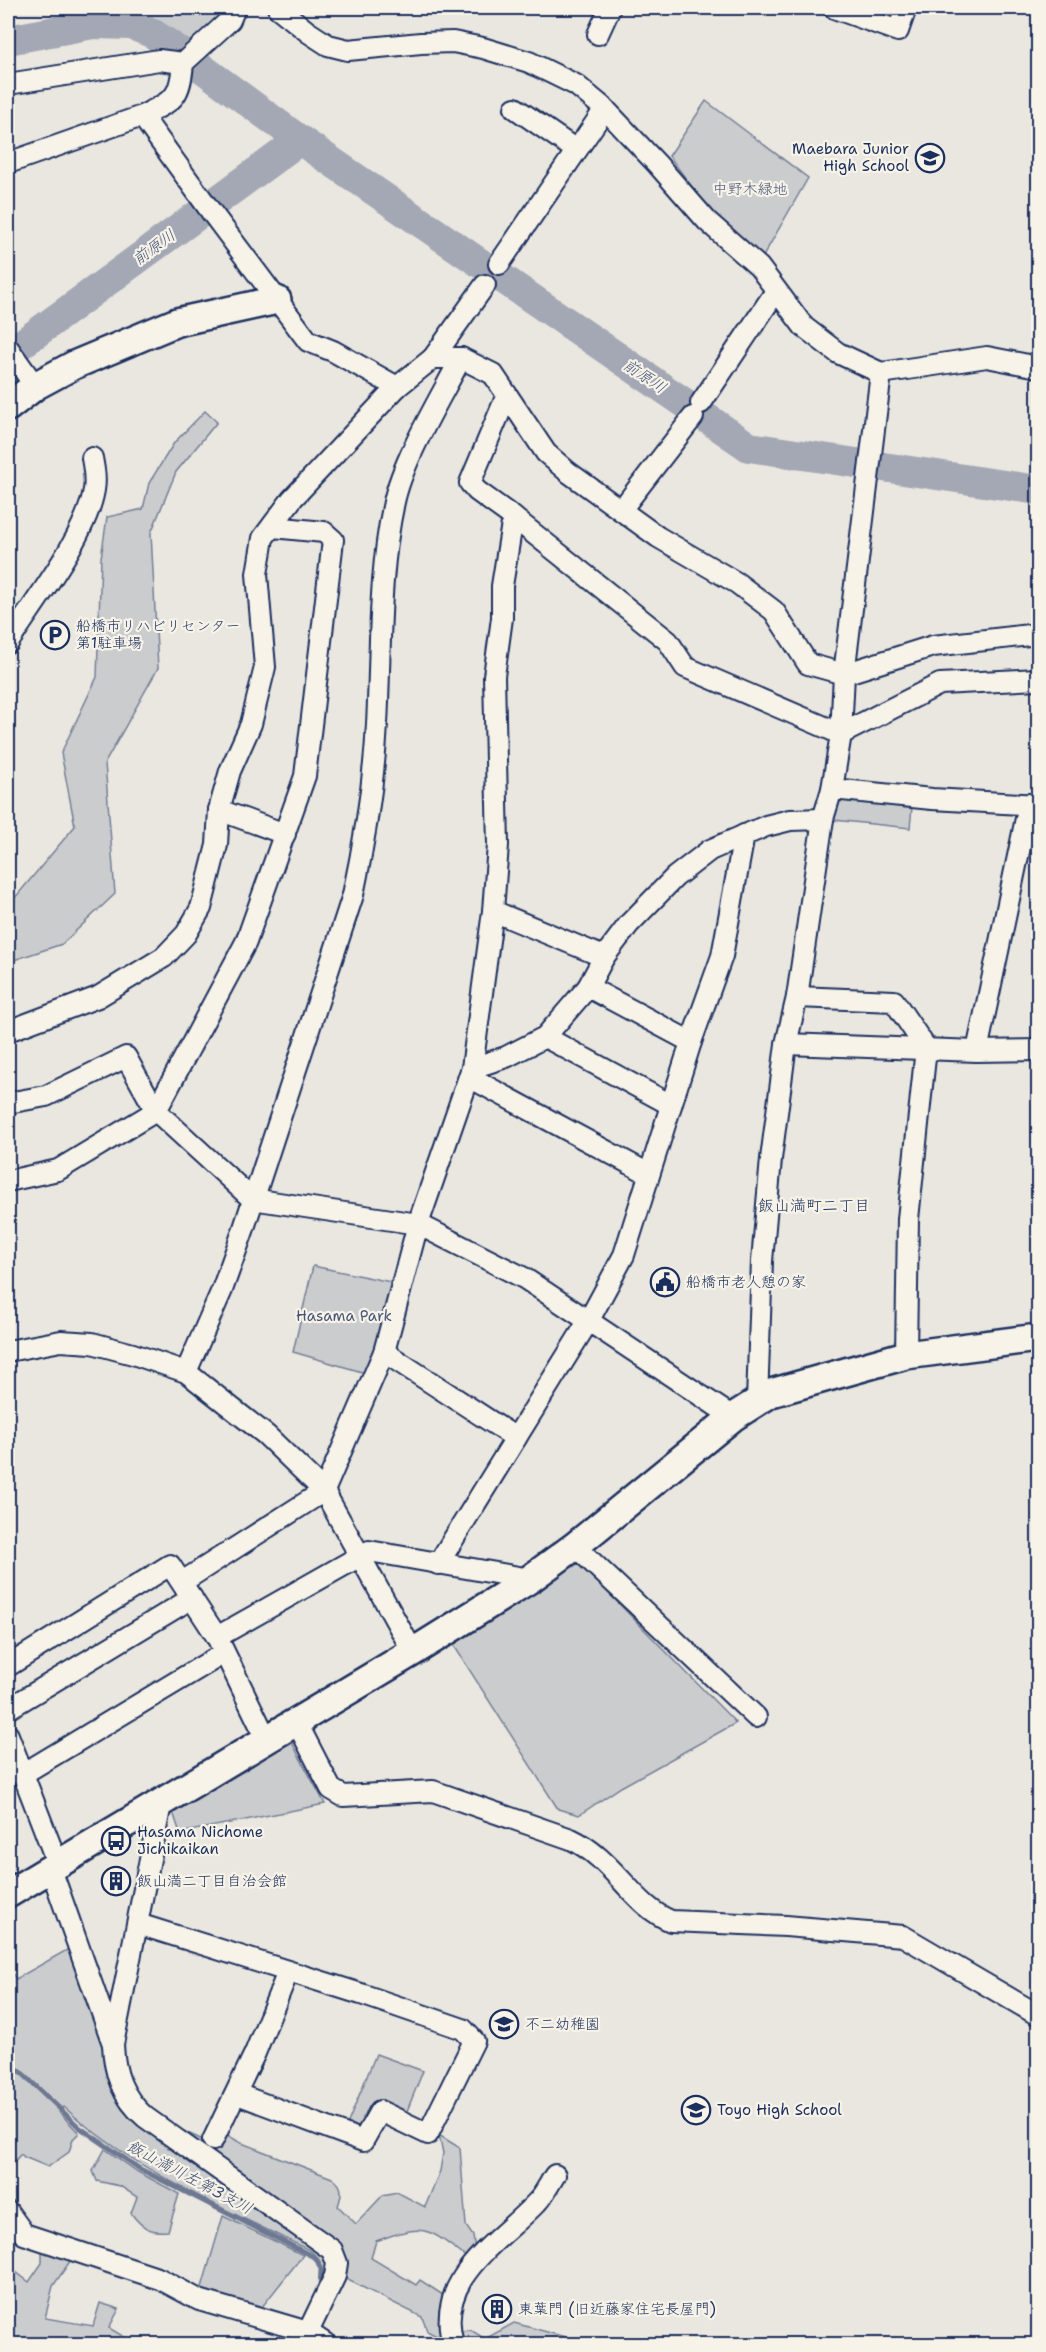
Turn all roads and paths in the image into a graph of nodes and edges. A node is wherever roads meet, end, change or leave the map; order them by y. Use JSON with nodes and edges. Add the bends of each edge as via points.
{"nodes":[{"id":1,"x":234,"y":8,"type":"edge"},
{"id":2,"x":278,"y":8,"type":"edge"},
{"id":3,"x":610,"y":8,"type":"edge"},
{"id":4,"x":834,"y":8,"type":"edge"},
{"id":5,"x":906,"y":8,"type":"edge"},
{"id":6,"x":598,"y":34,"type":"dead end"},
{"id":7,"x":183,"y":63,"type":"junction"},
{"id":8,"x":8,"y":84,"type":"edge"},
{"id":9,"x":515,"y":108,"type":"dead end"},
{"id":10,"x":605,"y":109,"type":"junction"},
{"id":11,"x":142,"y":116,"type":"junction"},
{"id":12,"x":576,"y":150,"type":"junction"},
{"id":13,"x":8,"y":163,"type":"edge"},
{"id":14,"x":499,"y":264,"type":"dead end"},
{"id":15,"x":485,"y":285,"type":"dead end"},
{"id":16,"x":776,"y":291,"type":"junction"},
{"id":17,"x":277,"y":300,"type":"junction"},
{"id":18,"x":10,"y":352,"type":"edge"},
{"id":19,"x":433,"y":358,"type":"junction"},
{"id":20,"x":461,"y":358,"type":"junction"},
{"id":21,"x":1038,"y":367,"type":"edge"},
{"id":22,"x":881,"y":374,"type":"junction"},
{"id":23,"x":35,"y":386,"type":"junction"},
{"id":24,"x":397,"y":387,"type":"junction"},
{"id":25,"x":507,"y":395,"type":"junction"},
{"id":26,"x":8,"y":407,"type":"edge"},
{"id":27,"x":92,"y":458,"type":"dead end"},
{"id":28,"x":621,"y":510,"type":"junction"},
{"id":29,"x":513,"y":517,"type":"junction"},
{"id":30,"x":273,"y":527,"type":"junction"},
{"id":31,"x":1038,"y":634,"type":"edge"},
{"id":32,"x":8,"y":643,"type":"edge"},
{"id":33,"x":844,"y":674,"type":"junction"},
{"id":34,"x":1038,"y":679,"type":"edge"},
{"id":35,"x":842,"y":734,"type":"junction"},
{"id":36,"x":832,"y":789,"type":"junction"},
{"id":37,"x":1034,"y":804,"type":"edge"},
{"id":38,"x":219,"y":810,"type":"junction"},
{"id":39,"x":823,"y":819,"type":"junction"},
{"id":40,"x":285,"y":834,"type":"junction"},
{"id":41,"x":744,"y":835,"type":"junction"},
{"id":42,"x":493,"y":911,"type":"junction"},
{"id":43,"x":604,"y":957,"type":"junction"},
{"id":44,"x":588,"y":987,"type":"junction"},
{"id":45,"x":797,"y":997,"type":"junction"},
{"id":46,"x":8,"y":1031,"type":"edge"},
{"id":47,"x":545,"y":1037,"type":"junction"},
{"id":48,"x":691,"y":1042,"type":"junction"},
{"id":49,"x":786,"y":1044,"type":"junction"},
{"id":50,"x":926,"y":1048,"type":"junction"},
{"id":51,"x":1038,"y":1050,"type":"edge"},
{"id":52,"x":977,"y":1051,"type":"junction"},
{"id":53,"x":470,"y":1073,"type":"junction"},
{"id":54,"x":8,"y":1103,"type":"edge"},
{"id":55,"x":671,"y":1105,"type":"junction"},
{"id":56,"x":156,"y":1111,"type":"junction"},
{"id":57,"x":649,"y":1174,"type":"junction"},
{"id":58,"x":8,"y":1181,"type":"edge"},
{"id":59,"x":252,"y":1199,"type":"junction"},
{"id":60,"x":418,"y":1224,"type":"junction"},
{"id":61,"x":589,"y":1320,"type":"junction"},
{"id":62,"x":1038,"y":1338,"type":"edge"},
{"id":63,"x":8,"y":1351,"type":"edge"},
{"id":64,"x":384,"y":1352,"type":"junction"},
{"id":65,"x":906,"y":1355,"type":"junction"},
{"id":66,"x":186,"y":1372,"type":"junction"},
{"id":67,"x":757,"y":1401,"type":"junction"},
{"id":68,"x":733,"y":1417,"type":"junction"},
{"id":69,"x":516,"y":1438,"type":"junction"},
{"id":70,"x":324,"y":1491,"type":"junction"},
{"id":71,"x":575,"y":1546,"type":"junction"},
{"id":72,"x":359,"y":1554,"type":"junction"},
{"id":73,"x":438,"y":1564,"type":"junction"},
{"id":74,"x":530,"y":1579,"type":"junction"},
{"id":75,"x":187,"y":1590,"type":"junction"},
{"id":76,"x":221,"y":1645,"type":"junction"},
{"id":77,"x":413,"y":1652,"type":"junction"},
{"id":78,"x":8,"y":1666,"type":"edge"},
{"id":79,"x":8,"y":1709,"type":"edge"},
{"id":80,"x":756,"y":1717,"type":"dead end"},
{"id":81,"x":296,"y":1722,"type":"junction"},
{"id":82,"x":8,"y":1735,"type":"edge"},
{"id":83,"x":267,"y":1740,"type":"junction"},
{"id":84,"x":21,"y":1775,"type":"junction"},
{"id":85,"x":161,"y":1804,"type":"junction"},
{"id":86,"x":55,"y":1867,"type":"junction"},
{"id":87,"x":13,"y":1886,"type":"edge"},
{"id":88,"x":138,"y":1924,"type":"junction"},
{"id":89,"x":288,"y":1972,"type":"junction"},
{"id":90,"x":1038,"y":2015,"type":"edge"},
{"id":91,"x":113,"y":2044,"type":"junction"},
{"id":92,"x":237,"y":2094,"type":"junction"},
{"id":93,"x":213,"y":2140,"type":"dead end"},
{"id":94,"x":555,"y":2175,"type":"dead end"},
{"id":95,"x":8,"y":2212,"type":"edge"},
{"id":96,"x":308,"y":2332,"type":"junction"},
{"id":97,"x":326,"y":2344,"type":"edge"},
{"id":98,"x":453,"y":2344,"type":"edge"}],
"edges":[{"from":1,"to":7,"type":"street","via":[[230,20]]},
{"from":2,"to":10,"type":"street","via":[[328,45],[348,50],[442,43],[483,48],[529,62],[576,86]]},
{"from":3,"to":6,"type":"street"},
{"from":4,"to":5,"type":"street","via":[[898,31]]},
{"from":7,"to":8,"type":"street","via":[[159,60]]},
{"from":7,"to":11,"type":"street","via":[[176,95]]},
{"from":9,"to":12,"type":"street"},
{"from":10,"to":12,"type":"street"},
{"from":10,"to":16,"type":"street","via":[[707,220],[759,267]]},
{"from":11,"to":13,"type":"street"},
{"from":11,"to":17,"type":"street"},
{"from":12,"to":14,"type":"street"},
{"from":15,"to":19,"type":"street"},
{"from":16,"to":22,"type":"street","via":[[804,327],[838,353]]},
{"from":16,"to":28,"type":"street","via":[[697,410]]},
{"from":17,"to":23,"type":"street","via":[[177,322]]},
{"from":17,"to":24,"type":"street","via":[[308,341]]},
{"from":18,"to":23,"type":"street"},
{"from":19,"to":20,"type":"street"},
{"from":19,"to":24,"type":"street"},
{"from":20,"to":25,"type":"street","via":[[493,374]]},
{"from":20,"to":59,"type":"street","via":[[410,458],[394,501],[380,604],[377,725],[365,840],[353,895]]},
{"from":21,"to":22,"type":"street","via":[[987,357]]},
{"from":22,"to":33,"type":"street"},
{"from":23,"to":26,"type":"street"},
{"from":24,"to":30,"type":"street","via":[[292,499]]},
{"from":25,"to":28,"type":"street","via":[[546,453]]},
{"from":25,"to":29,"type":"street","via":[[470,483]]},
{"from":27,"to":32,"type":"street","via":[[94,492],[82,526]]},
{"from":28,"to":33,"type":"street","via":[[774,611],[808,664]]},
{"from":29,"to":35,"type":"street","via":[[668,641],[685,667]]},
{"from":29,"to":42,"type":"street","via":[[494,676],[498,845]]},
{"from":30,"to":38,"type":"street","via":[[263,538],[257,574],[265,667],[251,724],[230,771]]},
{"from":30,"to":40,"type":"street","via":[[324,532],[333,540],[305,776]]},
{"from":31,"to":33,"type":"street","via":[[933,645]]},
{"from":33,"to":35,"type":"street"},
{"from":34,"to":35,"type":"street","via":[[940,684]]},
{"from":35,"to":36,"type":"street"},
{"from":36,"to":37,"type":"street"},
{"from":36,"to":39,"type":"street"},
{"from":37,"to":52,"type":"street"},
{"from":38,"to":40,"type":"street"},
{"from":38,"to":46,"type":"street","via":[[216,845],[201,908],[186,934],[164,957],[98,997]]},
{"from":39,"to":41,"type":"street","via":[[790,820]]},
{"from":39,"to":45,"type":"street"},
{"from":40,"to":56,"type":"street","via":[[246,942]]},
{"from":41,"to":43,"type":"street","via":[[710,850],[675,877],[629,924]]},
{"from":41,"to":48,"type":"street","via":[[722,956]]},
{"from":42,"to":43,"type":"street"},
{"from":42,"to":53,"type":"street"},
{"from":43,"to":44,"type":"street"},
{"from":44,"to":47,"type":"street"},
{"from":44,"to":48,"type":"street"},
{"from":45,"to":49,"type":"street"},
{"from":45,"to":50,"type":"street","via":[[894,1001]]},
{"from":47,"to":53,"type":"street"},
{"from":47,"to":55,"type":"street"},
{"from":48,"to":55,"type":"street"},
{"from":49,"to":50,"type":"street"},
{"from":49,"to":67,"type":"street","via":[[762,1261]]},
{"from":50,"to":52,"type":"street"},
{"from":50,"to":65,"type":"street","via":[[908,1219]]},
{"from":51,"to":52,"type":"street"},
{"from":53,"to":57,"type":"street"},
{"from":53,"to":60,"type":"street"},
{"from":54,"to":56,"type":"street","via":[[46,1096],[126,1057]]},
{"from":55,"to":57,"type":"street"},
{"from":56,"to":58,"type":"street","via":[[58,1170]]},
{"from":56,"to":59,"type":"street"},
{"from":57,"to":61,"type":"street","via":[[624,1255]]},
{"from":59,"to":60,"type":"street"},
{"from":59,"to":66,"type":"street","via":[[222,1290]]},
{"from":60,"to":61,"type":"street","via":[[524,1278]]},
{"from":60,"to":64,"type":"street"},
{"from":61,"to":68,"type":"street"},
{"from":61,"to":69,"type":"street"},
{"from":62,"to":65,"type":"street"},
{"from":63,"to":66,"type":"street","via":[[61,1341],[92,1343]]},
{"from":64,"to":69,"type":"street"},
{"from":64,"to":70,"type":"street"},
{"from":65,"to":67,"type":"street","via":[[786,1388]]},
{"from":66,"to":70,"type":"street","via":[[266,1435]]},
{"from":67,"to":68,"type":"street"},
{"from":68,"to":71,"type":"street"},
{"from":69,"to":73,"type":"street"},
{"from":70,"to":72,"type":"street"},
{"from":70,"to":75,"type":"street"},
{"from":71,"to":74,"type":"street"},
{"from":71,"to":80,"type":"street"},
{"from":72,"to":73,"type":"street","via":[[369,1551]]},
{"from":72,"to":76,"type":"street"},
{"from":72,"to":77,"type":"street"},
{"from":73,"to":74,"type":"street"},
{"from":74,"to":77,"type":"street"},
{"from":75,"to":76,"type":"street"},
{"from":75,"to":78,"type":"street","via":[[170,1565]]},
{"from":75,"to":79,"type":"street"},
{"from":76,"to":83,"type":"street"},
{"from":76,"to":84,"type":"street"},
{"from":77,"to":81,"type":"street"},
{"from":81,"to":83,"type":"street"},
{"from":81,"to":90,"type":"street","via":[[331,1789],[343,1796],[433,1791],[572,1839],[605,1860],[657,1916],[671,1921],[903,1936]]},
{"from":82,"to":84,"type":"street"},
{"from":83,"to":85,"type":"street"},
{"from":84,"to":86,"type":"street"},
{"from":85,"to":86,"type":"street"},
{"from":85,"to":88,"type":"street"},
{"from":86,"to":87,"type":"street"},
{"from":86,"to":91,"type":"street"},
{"from":88,"to":89,"type":"street"},
{"from":88,"to":91,"type":"street"},
{"from":89,"to":92,"type":"street"},
{"from":89,"to":92,"type":"street","via":[[463,2029],[474,2041],[428,2134],[380,2111],[363,2141]]},
{"from":91,"to":96,"type":"street","via":[[120,2085],[138,2110],[332,2250],[338,2263],[335,2276]]},
{"from":92,"to":93,"type":"street"},
{"from":94,"to":98,"type":"street","via":[[539,2201],[463,2276],[451,2301],[449,2330]]},
{"from":95,"to":96,"type":"street","via":[[24,2234],[160,2279],[199,2300]]},
{"from":96,"to":97,"type":"street"}]}
